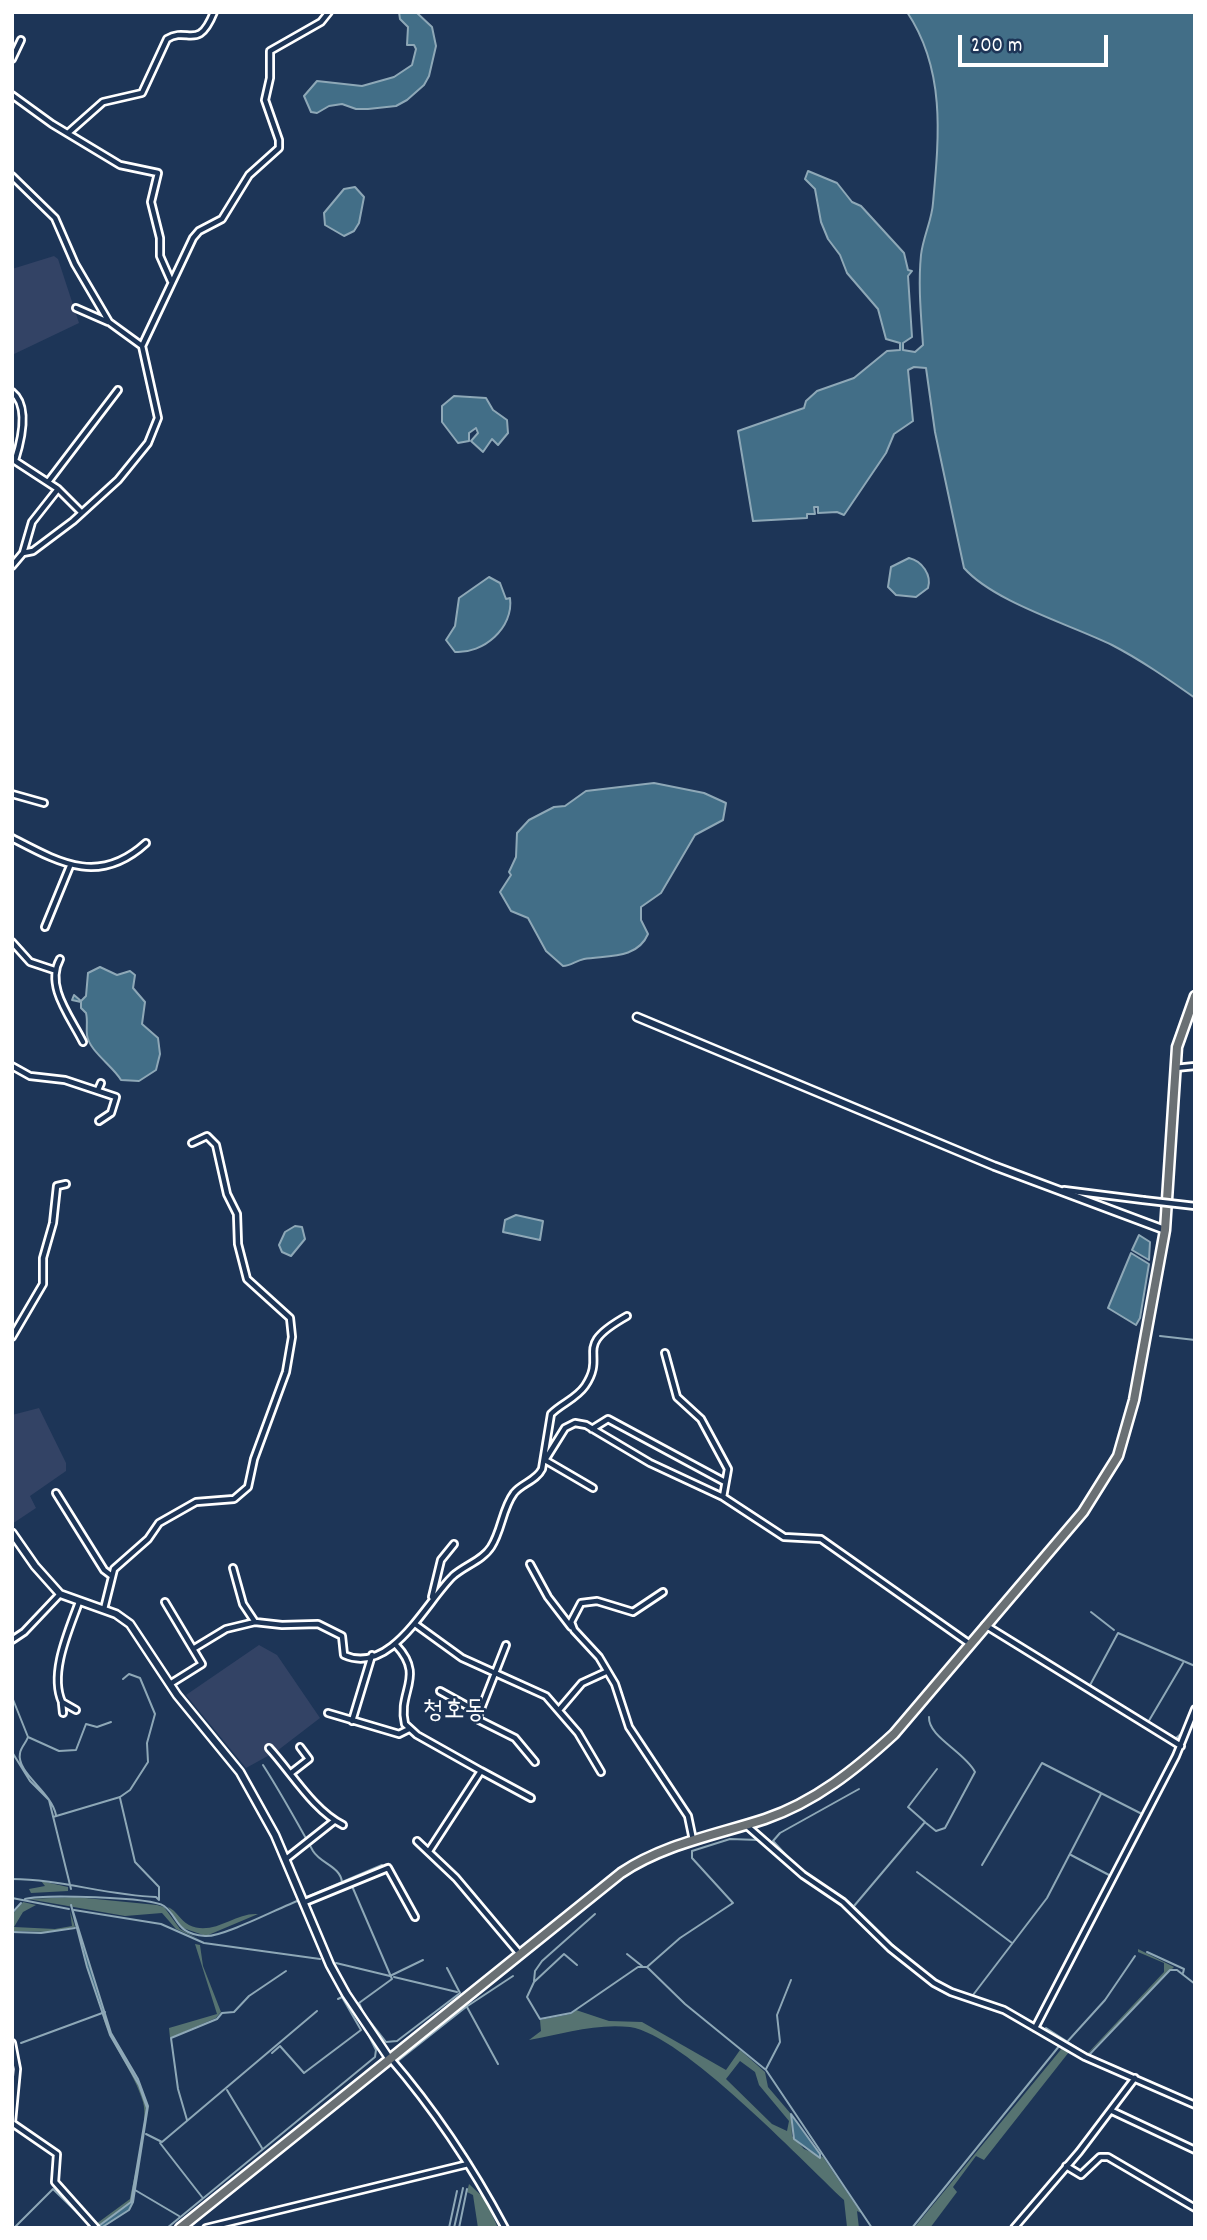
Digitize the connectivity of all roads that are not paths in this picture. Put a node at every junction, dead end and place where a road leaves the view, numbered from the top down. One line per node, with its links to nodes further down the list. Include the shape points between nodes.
1 (214, 12): 6 (street, via 194,38 174,35 167,39 142,93 103,102)
2 (329, 12): 8 (street, via 321,23 270,51 265,100 279,148 249,175 222,219 199,231)
3 (21, 40): 4 (street)
4 (12, 59)
5 (12, 95): 6 (street)
6 (68, 133): 8 (street, via 124,167 158,173 151,202 160,256)
7 (12, 176): 10 (street, via 55,218)
8 (171, 281): 11 (street)
9 (76, 308): 10 (street)
10 (109, 322): 11 (street)
11 (142, 346): 17 (street, via 157,402 156,428 133,465)
12 (118, 390): 15 (street)
13 (12, 391): 14 (street, via 21,405 22,436)
14 (14, 460): 15 (street)
15 (48, 482): 16 (street)
16 (58, 489): 17 (street); 18 (street, via 32,522)
17 (82, 513): 18 (street, via 33,551)
18 (23, 553): 19 (street)
19 (12, 566)
20 (12, 794): 21 (street)
21 (44, 803)
22 (13, 840): 24 (street)
23 (145, 843): 24 (street, via 114,863)
24 (70, 866): 25 (street)
25 (45, 927)
26 (12, 942): 28 (street, via 30,962)
27 (60, 959): 28 (street)
28 (54, 970): 31 (street, via 58,996)
29 (1195, 996): 34 (main road, via 1183,1026)
30 (637, 1017): 40 (street)
31 (82, 1042)
32 (12, 1066): 36 (street, via 30,1076)
33 (1195, 1066): 34 (street)
34 (1175, 1068): 42 (main road)
35 (101, 1083): 36 (street)
36 (98, 1090): 37 (street, via 117,1101 111,1113)
37 (99, 1121)
38 (192, 1143): 56 (street, via 207,1136 216,1145 227,1194 237,1214 244,1272 256,1289 290,1318 290,1356 244,1493 234,1499 196,1502 159,1523 148,1539 119,1561)
39 (66, 1184): 44 (street, via 54,1192 43,1284)
40 (1056, 1189): 41 (street, bridge); 42 (street)
41 (1195, 1206)
42 (1165, 1230): 65 (main road, via 1134,1400 1118,1456 1083,1512)
43 (626, 1316): 47 (street, via 598,1334 592,1344 586,1385 551,1414)
44 (12, 1337)
45 (666, 1353): 48 (street, via 677,1397 701,1419 728,1469)
46 (592, 1429): 47 (street, via 579,1423 565,1428); 48 (street, via 608,1419); 51 (street, via 650,1463)
47 (545, 1460): 49 (street); 59 (street, via 539,1475 512,1495 485,1554)
48 (725, 1482): 51 (street)
49 (593, 1488)
50 (56, 1493): 56 (street)
51 (723, 1496): 68 (street, via 784,1537 821,1539)
52 (13, 1537): 58 (street)
53 (454, 1544): 59 (street, via 441,1560)
54 (530, 1564): 66 (street)
55 (233, 1568): 63 (street, via 243,1604)
56 (112, 1576): 62 (street)
57 (663, 1592): 66 (street, via 633,1612 588,1600 581,1603 571,1622)
58 (60, 1594): 60 (street); 67 (street)
59 (431, 1598): 64 (street)
60 (79, 1602): 62 (street); 77 (street, via 62,1653)
61 (165, 1602): 71 (street)
62 (104, 1610): 75 (street, via 130,1624)
63 (255, 1622): 71 (street, via 226,1629); 72 (street, via 325,1626 342,1636 344,1655)
64 (415, 1624): 69 (street); 74 (street, via 462,1658)
65 (985, 1625): 68 (main road); 86 (street)
66 (573, 1630): 73 (street)
67 (12, 1640)
68 (970, 1644): 95 (main road, via 868,1758 825,1790)
69 (396, 1645): 72 (street); 85 (street, via 412,1673 403,1716)
70 (506, 1645): 74 (street)
71 (193, 1649): 75 (street, via 202,1664)
72 (372, 1655): 84 (street)
73 (606, 1672): 80 (street, via 582,1683); 97 (street, via 620,1695 629,1727 688,1816)
74 (495, 1674): 80 (street, via 538,1691); 81 (street)
75 (170, 1684): 100 (street, via 240,1772)
76 (440, 1691): 81 (street)
77 (62, 1702): 79 (street); 82 (street)
78 (1195, 1709): 86 (street)
79 (76, 1710)
80 (558, 1710): 91 (street)
81 (478, 1712): 89 (street, via 479,1722 516,1738)
82 (63, 1713)
83 (328, 1713): 84 (street)
84 (352, 1721): 85 (street, via 400,1734)
85 (409, 1729): 90 (street)
86 (1181, 1746): 104 (street)
87 (300, 1747): 92 (street, via 309,1759)
88 (269, 1748): 92 (street)
89 (535, 1762)
90 (481, 1771): 93 (street); 99 (street)
91 (601, 1772)
92 (291, 1773): 94 (street)
93 (531, 1798)
94 (334, 1821): 96 (street); 100 (street)
95 (745, 1824): 97 (main road); 104 (street, via 934,1983 1004,2010)
96 (343, 1825)
97 (693, 1840): 103 (main road, via 621,1873)
98 (417, 1842): 99 (street)
99 (429, 1851): 103 (street)
100 (286, 1859): 101 (street)
101 (305, 1902): 102 (street, via 388,1868); 106 (street, via 335,1975)
102 (415, 1917)
103 (520, 1955): 106 (main road)
104 (1035, 2028): 107 (street, via 1085,2057)
105 (12, 2043): 110 (street, via 17,2069)
106 (389, 2057): 112 (street); 116 (main road)
107 (1135, 2078): 108 (street); 109 (street)
108 (1195, 2105)
109 (1112, 2111): 111 (street); 113 (street)
110 (12, 2123): 115 (street, via 58,2154 55,2182)
111 (1195, 2150)
112 (468, 2165): 117 (street); 118 (street)
113 (1066, 2166): 114 (street, via 1081,2175 1100,2157 1108,2157); 119 (street)
114 (1195, 2208)
115 (96, 2227)
116 (180, 2228)
117 (206, 2228)
118 (505, 2228)
119 (1014, 2228)

